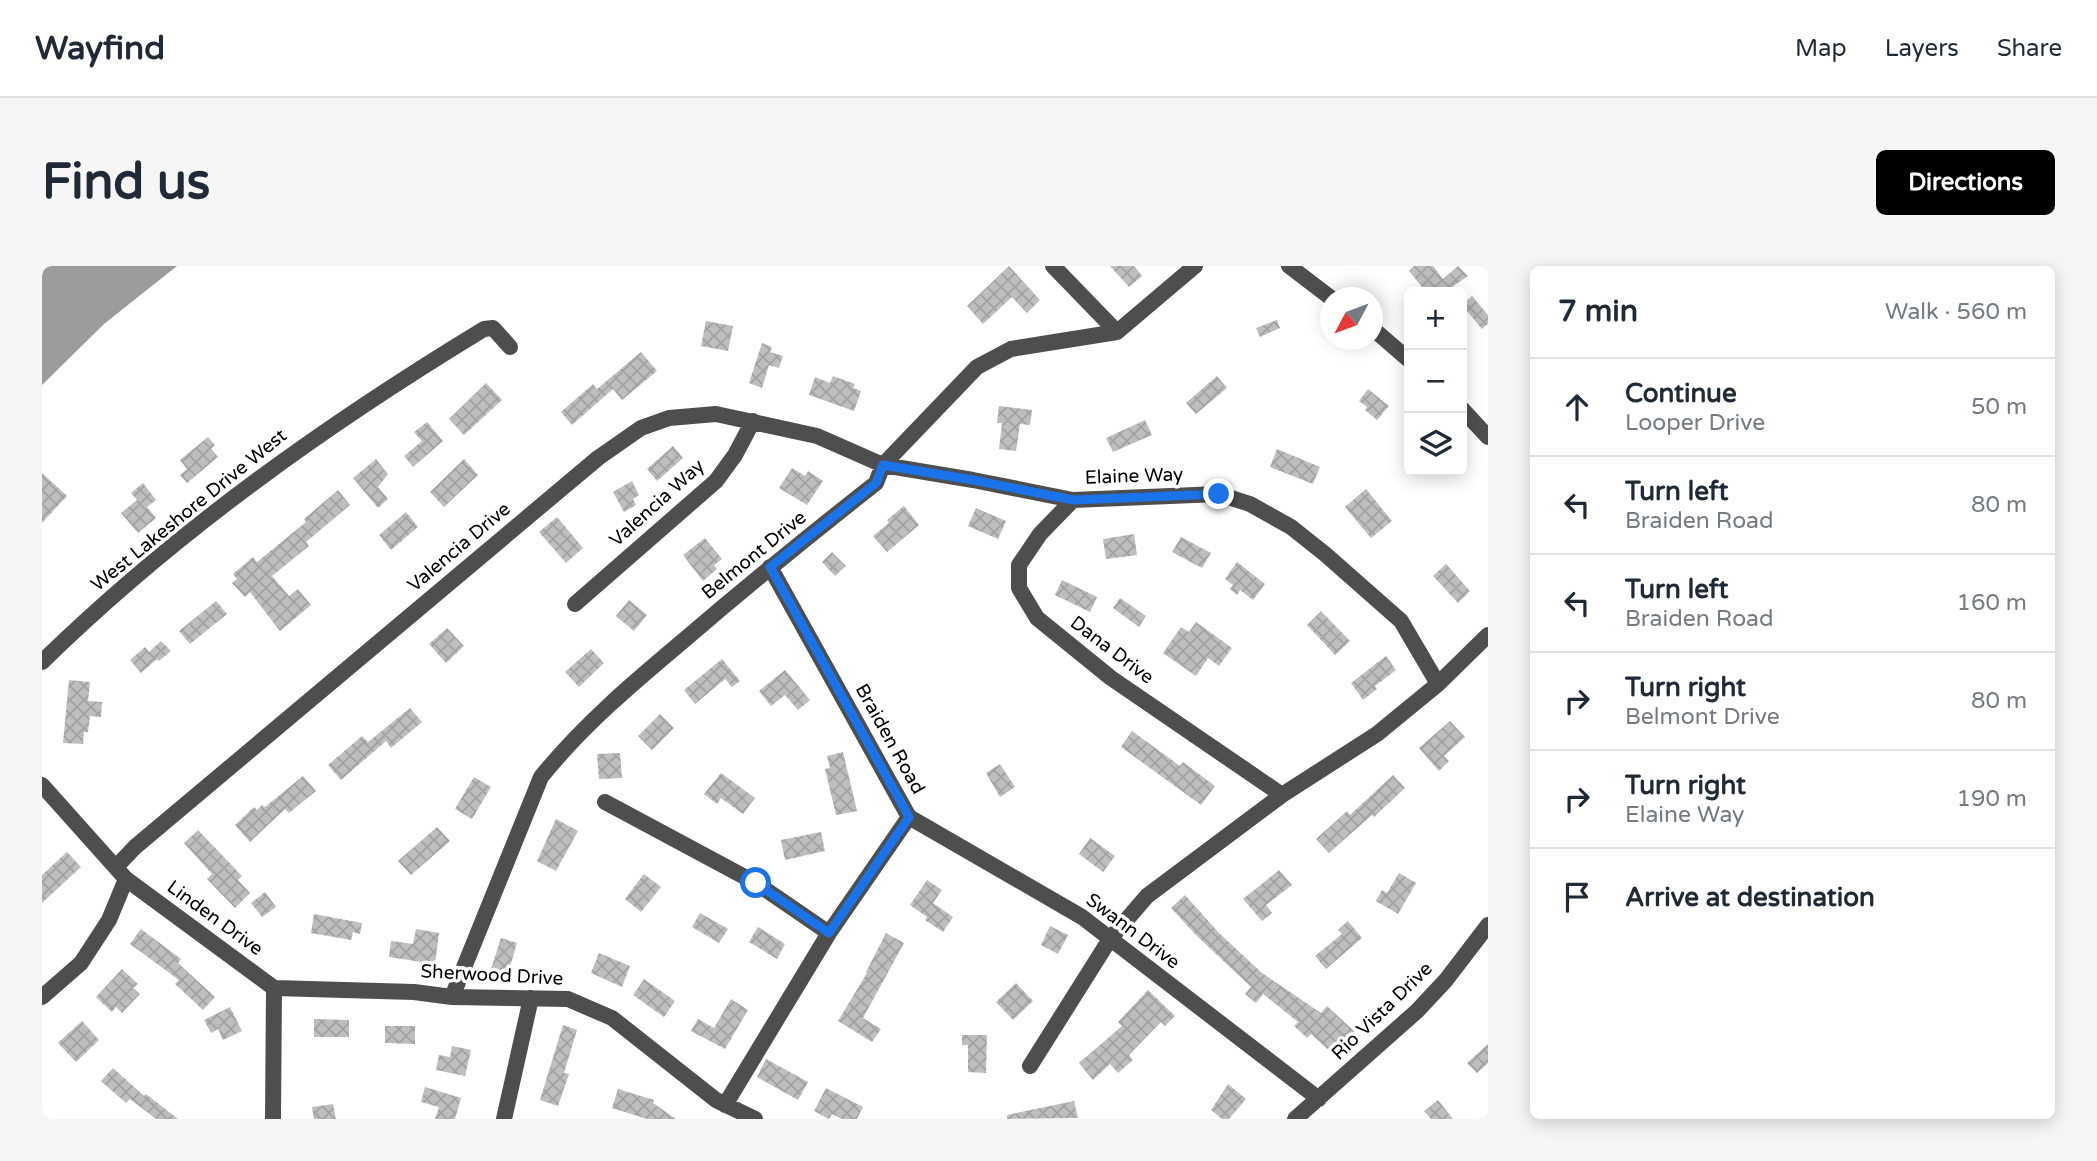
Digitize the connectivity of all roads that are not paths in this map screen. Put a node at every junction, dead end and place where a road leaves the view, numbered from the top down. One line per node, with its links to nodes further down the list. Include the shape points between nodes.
1 (1053, 266): 5 (street)
2 (1195, 266): 5 (street)
3 (1289, 266): 4 (street)
4 (1320, 290)
5 (1117, 332): 12 (street, Belmont Drive, via 1010,349 977,367)
6 (1383, 337): 8 (street)
7 (510, 347): 17 (street, West Lakeshore Drive West, via 494,328 484,329 311,439 229,500)
8 (1404, 356)
9 (1466, 413): 11 (street)
10 (753, 421): 12 (street, Valencia Drive, via 817,436); 15 (street, Valencia Way, via 716,481); 23 (street, Valencia Drive, via 716,414 669,418 641,428 598,458 135,847)
11 (1488, 437)
12 (883, 465): 13 (street, Elaine Way); 14 (street, Belmont Drive, via 876,483)
13 (1073, 500): 18 (street, Elaine Way, via 1219,494 1250,505 1291,527 1401,621); 20 (street, Dana Drive, via 1040,534 1019,565 1019,588 1037,618 1111,678)
14 (770, 567): 22 (street, Braiden Road); 29 (street, Belmont Drive, via 609,704 541,777)
15 (575, 604)
16 (1488, 635): 18 (street)
17 (42, 662)
18 (1438, 684): 20 (street, via 1377,734)
19 (42, 786): 23 (street, Linden Drive)
20 (1282, 795): 26 (street, via 1147,896)
21 (605, 802): 25 (street, via 756,883)
22 (909, 817): 25 (street, Braiden Road); 26 (street, Swann Drive, via 1082,917)
23 (121, 873): 27 (street, Linden Drive); 28 (street, Valencia Drive, via 108,920 81,962)
24 (1488, 925): 32 (street, Rio Vista Drive, via 1417,1011)
25 (829, 933): 33 (street, Braiden Road)
26 (1110, 939): 31 (street); 32 (street, Swann Drive)
27 (274, 988): 29 (street, Sherwood Drive); 34 (street)
28 (42, 997)
29 (452, 997): 30 (street, Sherwood Drive)
30 (531, 998): 33 (street, Sherwood Drive, via 568,999 612,1018); 35 (street)
31 (1030, 1066)
32 (1319, 1099): 37 (street, Rio Vista Drive)
33 (725, 1105): 36 (street, Sherwood Drive)
34 (273, 1119)
35 (504, 1119)
36 (755, 1119)
37 (1295, 1119)

